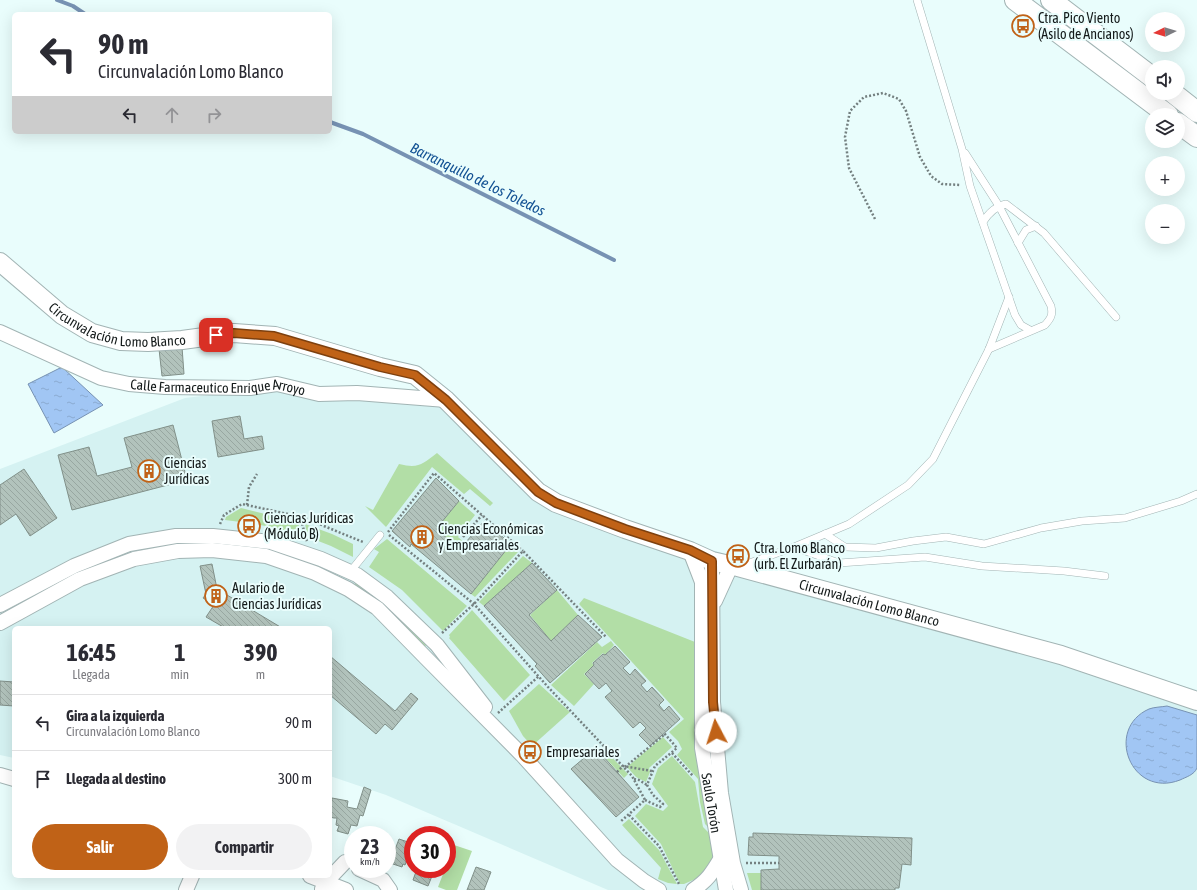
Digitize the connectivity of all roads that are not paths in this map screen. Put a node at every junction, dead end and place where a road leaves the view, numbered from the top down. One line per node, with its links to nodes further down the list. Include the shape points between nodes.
1 (917, 0): 10 (lane)
2 (1015, 0): 6 (main road)
3 (1051, 0): 4 (main road)
4 (1145, 72)
5 (1182, 100): 7 (main road)
6 (1159, 108)
7 (1197, 112)
8 (1185, 128): 9 (main road)
9 (1197, 137)
10 (962, 149): 11 (lane); 12 (lane, via 970,186)
11 (1000, 206): 12 (lane); 13 (lane, via 1006,204); 14 (lane)
12 (983, 222): 16 (lane)
13 (1036, 226): 14 (lane, via 1026,230); 17 (lane)
14 (1018, 242): 18 (lane, via 1052,312 1045,325)
15 (0, 262): 21 (street, Circunvalación Lomo Blanco, via 62,316 92,333 121,341 148,342 234,333 274,336 415,375)
16 (1009, 297): 18 (lane, via 1018,322); 20 (lane)
17 (1116, 317)
18 (1030, 330): 20 (lane)
19 (0, 332): 21 (street, Calle Farmaceutico Enrique Arroyo, via 101,378 129,384 250,388 277,384 320,394 357,393)
20 (989, 349): 23 (lane, via 933,459 908,485 849,524)
21 (446, 400): 26 (street, Circunvalación Lomo Blanco, via 538,492 556,503)
22 (1197, 494): 23 (lane, via 1125,518 1082,520 984,544 946,536 876,548 845,547)
23 (825, 534): 25 (lane)
24 (378, 537): 29 (lane)
25 (794, 548): 28 (lane); 30 (lane, via 839,563 925,557 982,566)
26 (690, 550): 27 (street, Circunvalación Lomo Blanco); 38 (street, Saulo Torón, via 702,582 702,748)
27 (712, 561): 28 (street, Circunvalación Lomo Blanco); 32 (street, Saulo Torón)
28 (734, 566): 32 (street); 34 (street, Circunvalación Lomo Blanco, via 1061,655)
29 (350, 572): 31 (street, via 271,542 213,536 176,536 129,544 74,566); 35 (street, via 387,597 433,642)
30 (1105, 576)
31 (0, 605)
32 (713, 605): 38 (street, Saulo Torón, via 713,702)
33 (0, 623): 35 (street, via 80,579 134,559 178,551 212,550 266,556 348,588 377,608)
34 (1197, 701)
35 (522, 754): 49 (street, via 617,860)
36 (0, 775): 37 (street)
37 (12, 778)
38 (727, 860): 50 (street); 51 (street, Saulo Torón); 52 (street, Saulo Torón)
39 (332, 862): 40 (street)
40 (344, 863)
41 (344, 868): 45 (street)
42 (191, 878): 46 (street)
43 (313, 878): 45 (street)
44 (379, 878): 48 (street)
45 (324, 886): 47 (street)
46 (186, 890)
47 (346, 890)
48 (390, 890)
49 (659, 890)
50 (693, 890)
51 (726, 890)
52 (741, 890)

